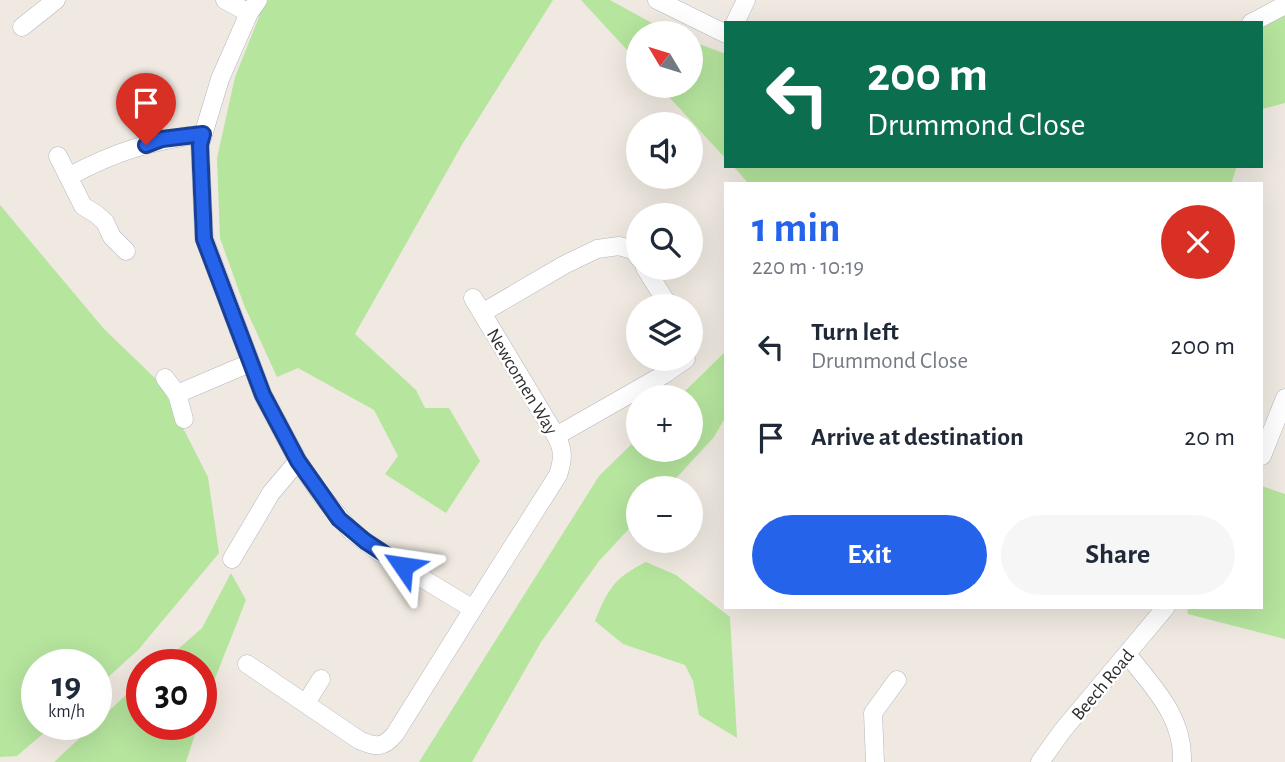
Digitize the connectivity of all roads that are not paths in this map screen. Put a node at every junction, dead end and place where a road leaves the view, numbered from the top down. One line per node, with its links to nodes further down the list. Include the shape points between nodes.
1 (56, 0): 9 (street)
2 (225, 0): 6 (street)
3 (657, 0): 10 (street)
4 (746, 0): 7 (street)
5 (1285, 5): 8 (street)
6 (254, 7): 11 (street, via 220,79)
7 (736, 21)
8 (1255, 21)
9 (22, 27)
10 (724, 33)
11 (203, 134): 13 (street, via 162,139 97,161); 18 (street, via 204,239)
12 (58, 156): 13 (street)
13 (70, 176): 14 (street, via 83,206 105,222)
14 (113, 237): 16 (street); 17 (street)
15 (626, 248): 24 (street, Newcomen Way, via 597,249 478,306)
16 (99, 250)
17 (126, 251)
18 (250, 363): 21 (street); 26 (street)
19 (669, 371): 24 (street)
20 (165, 378): 21 (street)
21 (177, 394): 23 (street)
22 (1285, 398): 25 (street)
23 (184, 419)
24 (556, 436): 28 (street, Newcomen Way, via 562,448 558,475)
25 (1263, 453)
26 (298, 461): 27 (street, via 271,493); 28 (street, via 351,531)
27 (232, 559)
28 (473, 609): 34 (street, Newcomen Way, via 389,743 373,746 359,740)
29 (1164, 609): 30 (street, Beech Road)
30 (1127, 654): 36 (street, Beech Road); 37 (street, via 1172,713)
31 (247, 664): 34 (street, Newcomen Way)
32 (321, 678): 34 (street)
33 (897, 680): 35 (street, via 873,713)
34 (306, 703)
35 (875, 762)
36 (1040, 762)
37 (1182, 762)

